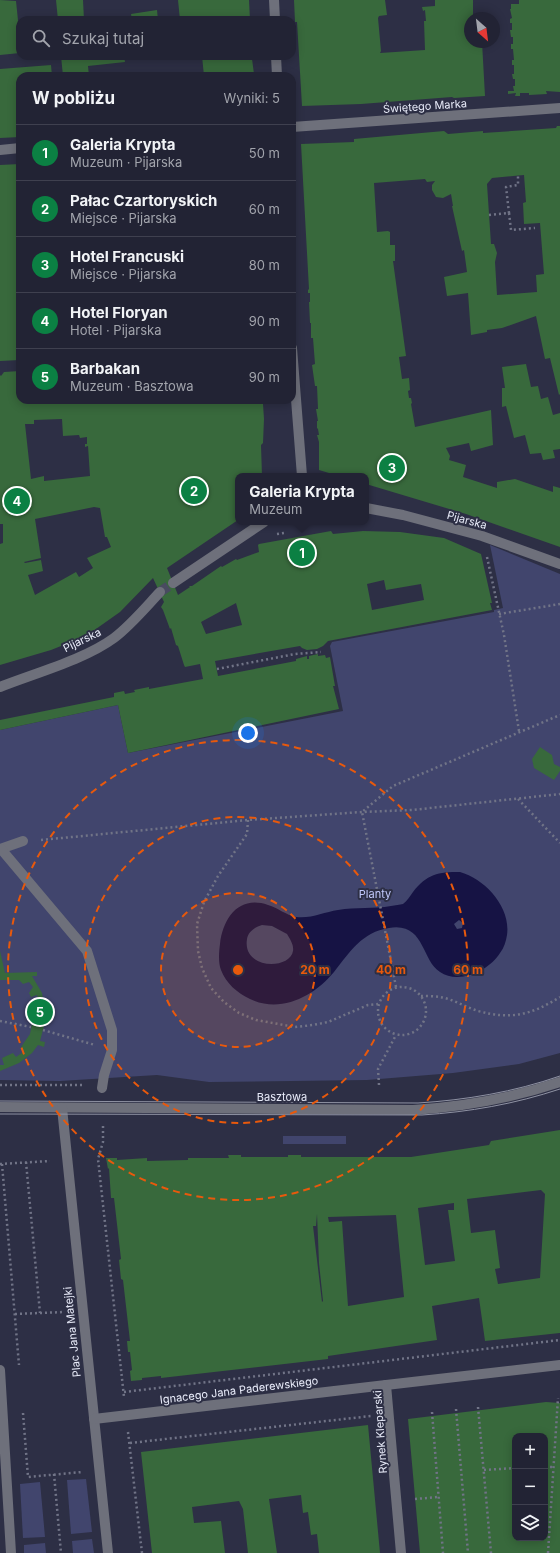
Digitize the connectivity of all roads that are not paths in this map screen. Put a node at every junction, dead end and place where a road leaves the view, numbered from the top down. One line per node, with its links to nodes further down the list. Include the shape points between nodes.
1 (274, 0): 2 (street)
2 (275, 16)
3 (276, 60): 4 (street)
4 (277, 72)
5 (560, 108): 6 (street, Świętego Marka)
6 (296, 127)
7 (16, 148): 8 (street)
8 (0, 150)
9 (296, 399): 10 (street)
10 (302, 473)
11 (369, 509): 13 (street, Pijarska, via 482,536)
12 (259, 525): 14 (street)
13 (560, 564)
14 (173, 582)
15 (160, 592): 16 (street, Pijarska, via 114,638 86,654)
16 (0, 687)
17 (23, 840): 18 (street)
18 (0, 849): 20 (street, via 87,951 112,1030 112,1050)
19 (560, 1082): 22 (street, Basztowa, via 493,1100 427,1109)
20 (102, 1087)
21 (0, 1107): 22 (street, Basztowa)
22 (62, 1108): 26 (street, Plac Jana Matejki)
23 (560, 1365): 25 (street, Rynek Kleparski)
24 (0, 1370): 27 (street)
25 (386, 1385): 26 (street, Ignacego Jana Paderewskiego); 29 (street, Rynek Kleparski)
26 (94, 1419): 28 (street, Plac Jana Matejki)
27 (11, 1553)
28 (108, 1553)
29 (402, 1553)

